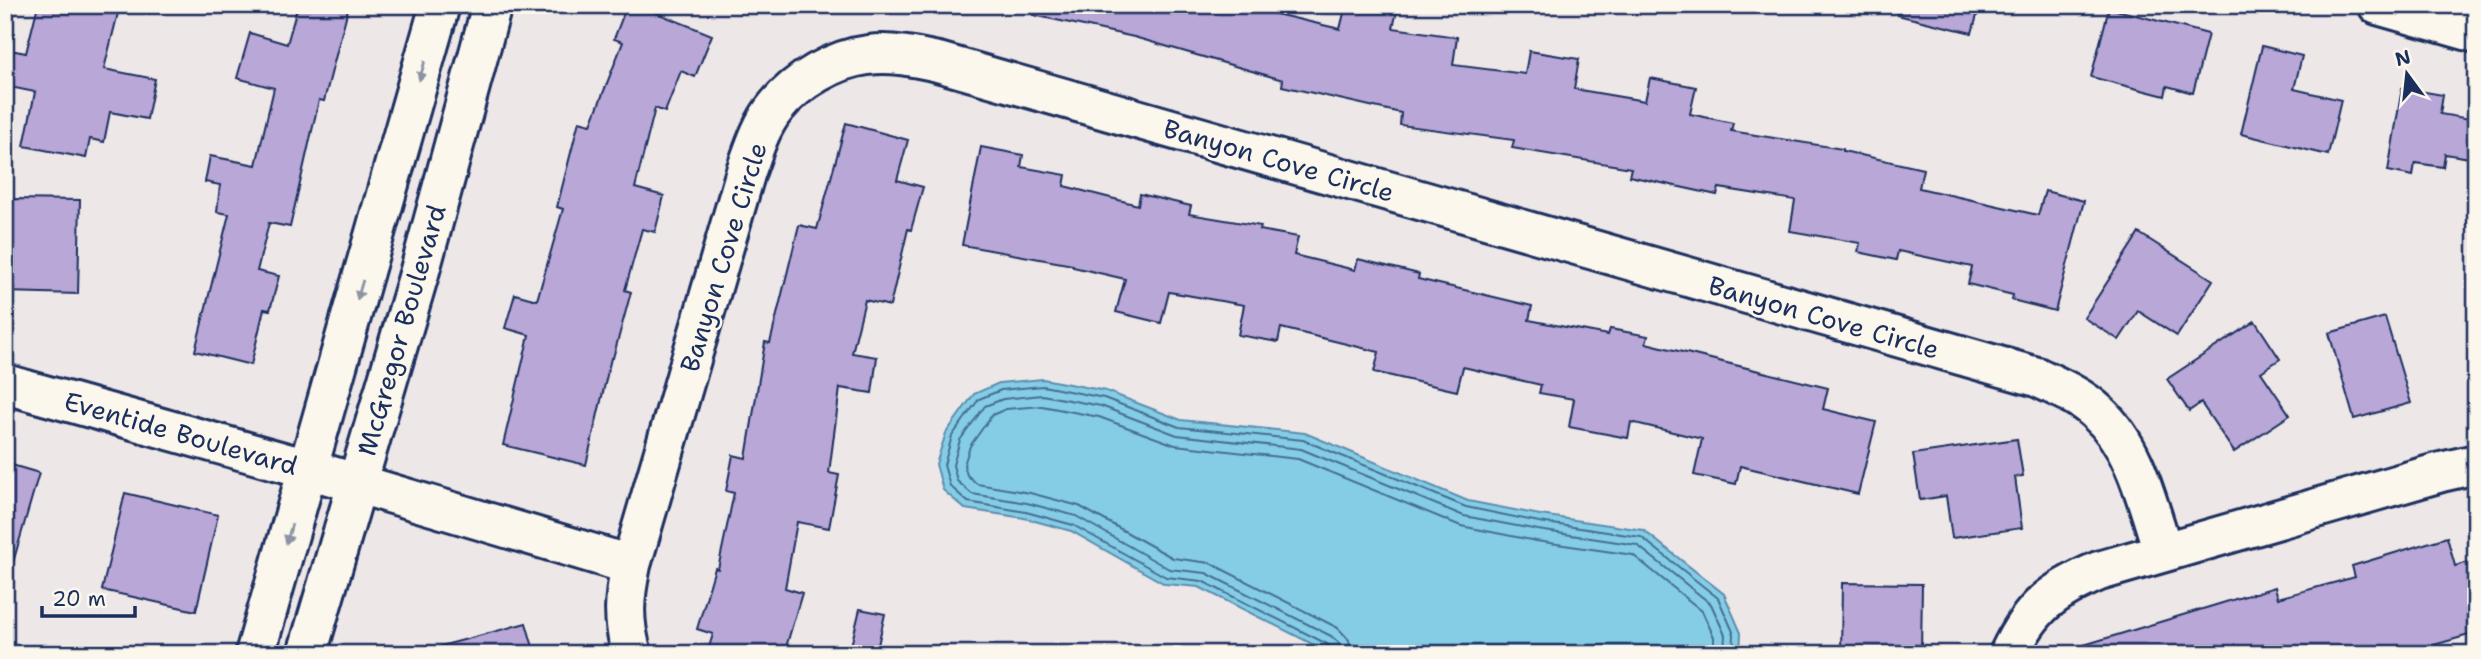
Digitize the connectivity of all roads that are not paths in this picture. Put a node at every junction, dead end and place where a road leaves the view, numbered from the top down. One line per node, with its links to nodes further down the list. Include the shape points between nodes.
1 (440, 5): 7 (street, one-way to 7)
2 (492, 5): 8 (street, McGregor Boulevard)
3 (2378, 5): 4 (street)
4 (2476, 33)
5 (5, 384): 7 (street, Eventide Boulevard)
6 (2476, 464): 9 (street)
7 (308, 469): 8 (street, Eventide Boulevard); 11 (street, one-way to 11)
8 (356, 483): 10 (street); 12 (street, McGregor Boulevard)
9 (2163, 551): 10 (street, Banyon Cove Circle, via 2136,469 2120,438 2097,412 2068,391 2037,377 938,62 905,55 868,55 836,64 802,83 776,107 758,136); 14 (street, via 2065,586 2038,607)
10 (631, 565): 13 (street, Banyon Cove Circle, via 624,597 625,631)
11 (255, 654)
12 (307, 654)
13 (632, 654)
14 (2009, 654)

